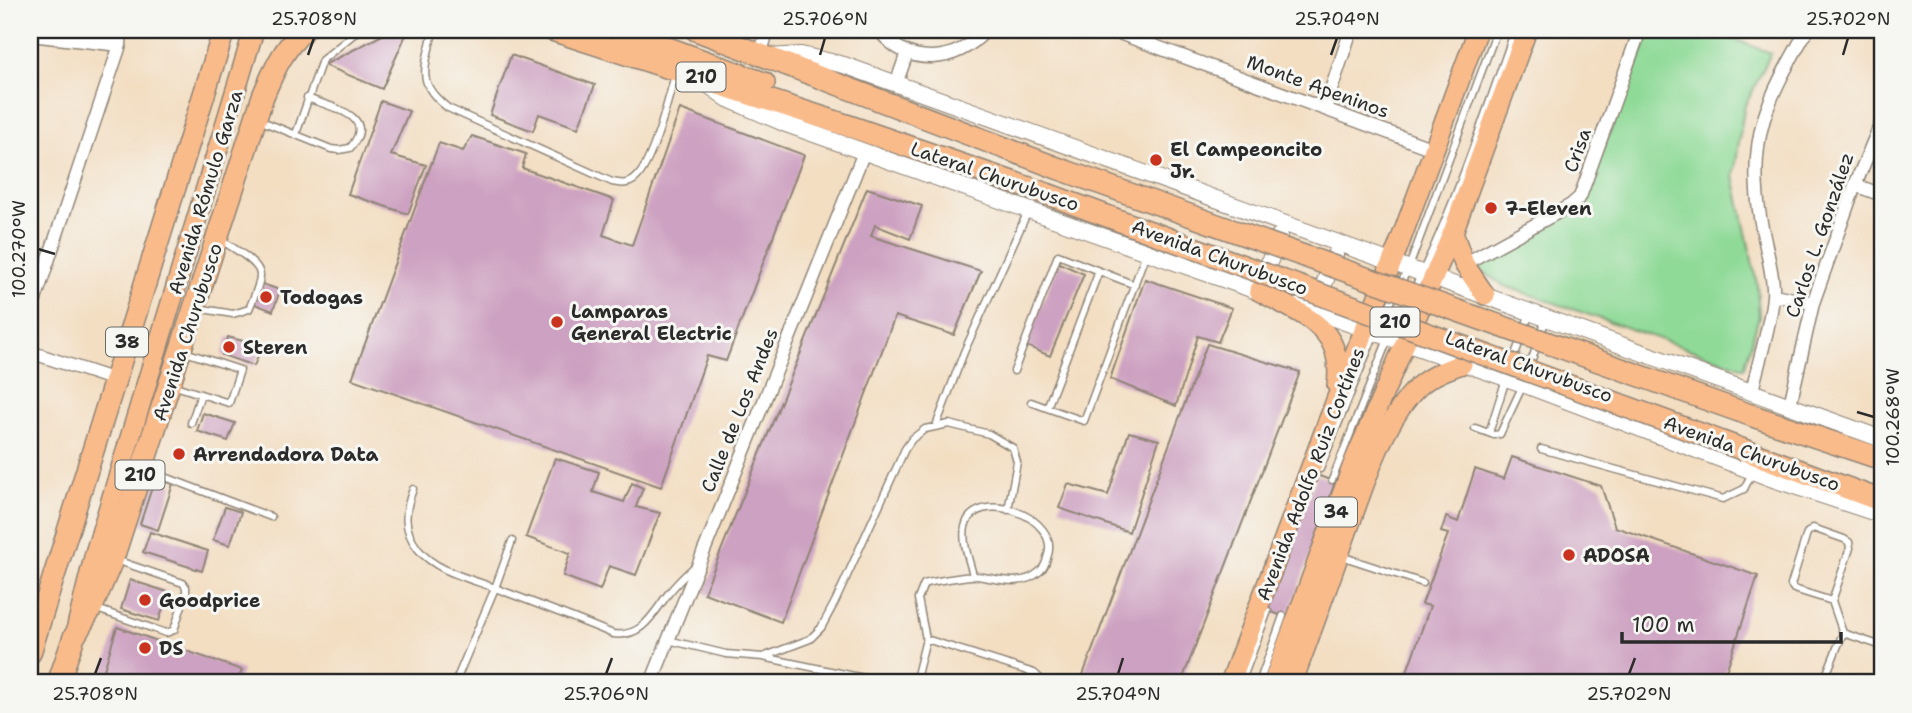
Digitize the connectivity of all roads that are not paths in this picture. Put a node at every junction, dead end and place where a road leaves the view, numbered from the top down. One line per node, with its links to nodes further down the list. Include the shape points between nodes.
1 (121, 30): 23 (street)
2 (224, 30): 22 (highway, 38)
3 (254, 30): 90 (main road, Avenida Rómulo Garza / 38)
4 (304, 30): 30 (highway, Avenida Churubusco / 210, via 280,57)
5 (359, 30): 28 (lane, via 322,60)
6 (552, 30): 26 (highway, Avenida Churubusco / 210)
7 (619, 30): 32 (highway, via 813,101)
8 (696, 30): 25 (highway, Avenida Churubusco / 210)
9 (768, 30): 25 (street)
10 (878, 30): 24 (street)
11 (985, 30): 24 (street, via 973,44 941,57)
12 (1111, 30): 29 (street, Monte Apeninos)
13 (1351, 30): 29 (street)
14 (1478, 30): 34 (main road, Avenida Adolfo Ruiz Cortínes / 34)
15 (1497, 30): 45 (lane)
16 (1515, 30): 45 (lane, via 1466,165)
17 (1527, 30): 40 (main road, Avenida Adolfo Ruiz Cortínes / 34)
18 (1640, 30): 44 (street, Crisa, via 1580,197)
19 (1807, 30): 50 (street, via 1775,86 1756,153 1755,185)
20 (30, 33): 23 (street)
21 (432, 36): 26 (lane, via 424,71 432,96 448,108 622,184 638,177 646,164)
22 (216, 40): 63 (highway, 38)
23 (120, 45): 55 (street)
24 (907, 53): 27 (street)
25 (764, 56): 27 (street, via 813,56); 78 (highway, Avenida Churubusco / 210, bridge, via 1057,168)
26 (685, 72): 32 (highway, Avenida Churubusco / 210); 35 (street, Lateral Churubusco, via 728,99)
27 (896, 84): 39 (street)
28 (307, 98): 33 (lane); 33 (lane, via 356,119 358,137 350,148 338,150)
29 (1325, 108): 34 (street, Monte Apeninos)
30 (257, 120): 33 (lane); 41 (highway, Avenida Churubusco / 210)
31 (1882, 121): 36 (street, Carlos L. González)
32 (849, 126): 84 (highway, Avenida Churubusco / 210, bridge)
33 (296, 134)
34 (1433, 149): 45 (main road, Avenida Adolfo Ruiz Cortínes / 34)
35 (864, 152): 38 (street, Lateral Churubusco); 91 (street, Calle de Los Andes)
36 (1855, 185): 37 (street); 51 (street, Carlos L. González)
37 (1882, 195)
38 (1029, 209): 43 (street, Lateral Churubusco); 73 (lane)
39 (1283, 223): 42 (street); 48 (street)
40 (1453, 232): 44 (main road); 45 (main road, Avenida Adolfo Ruiz Cortínes / 34)
41 (218, 238): 52 (highway, Avenida Churubusco / 210); 52 (lane, via 258,269 249,309 233,314)
42 (1339, 243): 45 (street); 53 (street)
43 (1147, 251): 47 (lane); 48 (street, Lateral Churubusco)
44 (1464, 264): 49 (main road)
45 (1415, 270): 49 (street); 57 (main road, Avenida Adolfo Ruiz Cortínes / 34); 57 (main road, Avenida Adolfo Ruiz Cortínes / 34)
46 (1099, 271): 47 (lane); 61 (lane, via 1058,255); 71 (lane)
47 (1135, 285): 71 (lane, via 1084,421)
48 (1259, 291): 53 (street, Lateral Churubusco); 68 (main road, via 1326,332 1340,365)
49 (1485, 295): 54 (street)
50 (1774, 295): 51 (street); 66 (street)
51 (1813, 303): 70 (street, Carlos L. González)
52 (195, 308): 58 (highway, Avenida Churubusco / 210)
53 (1314, 312): 57 (street, Lateral Churubusco)
54 (1530, 312): 56 (street); 62 (lane)
55 (30, 315)
56 (1547, 317): 64 (lane); 66 (street)
57 (1384, 337): 60 (street, Lateral Churubusco); 68 (main road, Avenida Adolfo Ruiz Cortínes / 34); 81 (lane); 82 (lane); 115 (main road, Avenida Adolfo Ruiz Cortínes / 34, via 1354,462)
58 (181, 351): 65 (highway, Avenida Churubusco / 210); 67 (lane, via 240,370 229,404)
59 (30, 352): 63 (street)
60 (1462, 364): 62 (street, Lateral Churubusco); 89 (main road, via 1420,385 1401,410 1368,473)
61 (1014, 371)
62 (1507, 378): 64 (street, Lateral Churubusco); 75 (lane)
63 (116, 380): 103 (highway, 38)
64 (1523, 384): 75 (lane, via 1503,430 1497,435); 80 (street, Lateral Churubusco)
65 (170, 385): 67 (lane); 79 (highway, Avenida Churubusco / 210)
66 (1752, 391): 70 (street)
67 (201, 394): 72 (lane)
68 (1336, 400): 112 (main road, Avenida Adolfo Ruiz Cortínes / 34)
69 (1031, 402): 71 (lane)
70 (1790, 405): 76 (street)
71 (1047, 408)
72 (191, 423)
73 (936, 426): 85 (lane, via 949,424 989,434 1013,448 1017,462); 104 (lane, via 925,429 905,449 821,628 810,639)
74 (1475, 428): 75 (lane)
75 (1489, 433)
76 (1882, 439)
77 (1541, 449): 80 (lane, via 1723,499 1744,489)
78 (1882, 459)
79 (142, 468): 87 (lane); 90 (highway, Avenida Churubusco / 210)
80 (1752, 471): 86 (street, Lateral Churubusco)
81 (1318, 475)
82 (1332, 480)
83 (413, 488): 94 (lane, via 405,518 416,548 444,567)
84 (1882, 500)
85 (1008, 510): 92 (lane, via 979,509 968,519 964,534); 92 (lane, via 1040,526 1049,540 1045,564 1039,573 1013,582)
86 (1882, 515)
87 (271, 517)
88 (512, 541): 94 (lane)
89 (1338, 555): 93 (lane); 116 (main road)
90 (104, 556): 96 (highway, Avenida Churubusco / 210); 96 (lane, via 183,583 186,593 174,630 166,633)
91 (699, 562): 94 (lane, via 650,620 622,635); 101 (street, Calle de Los Andes)
92 (973, 575): 100 (lane, via 932,581 921,588 919,607)
93 (1423, 583)
94 (495, 588): 107 (lane)
95 (1832, 601): 95 (lane, via 1849,542 1813,528 1807,533 1791,585); 99 (lane)
96 (87, 605): 106 (highway, Avenida Churubusco / 210)
97 (1268, 611): 113 (lane)
98 (1283, 616): 114 (lane)
99 (1843, 633): 102 (lane); 105 (lane)
100 (926, 639): 110 (lane); 111 (lane, via 1034,673)
101 (668, 640): 104 (lane, via 726,654); 108 (street, Calle de Los Andes)
102 (1882, 646)
103 (30, 653)
104 (763, 657): 109 (lane)
105 (1826, 674): 117 (lane); 118 (lane)
106 (58, 683)
107 (455, 683)
108 (651, 683)
109 (888, 683)
110 (915, 683)
111 (1045, 683)
112 (1230, 683)
113 (1241, 683)
114 (1259, 683)
115 (1273, 683)
116 (1292, 683)
117 (1823, 683)
118 (1852, 683)

